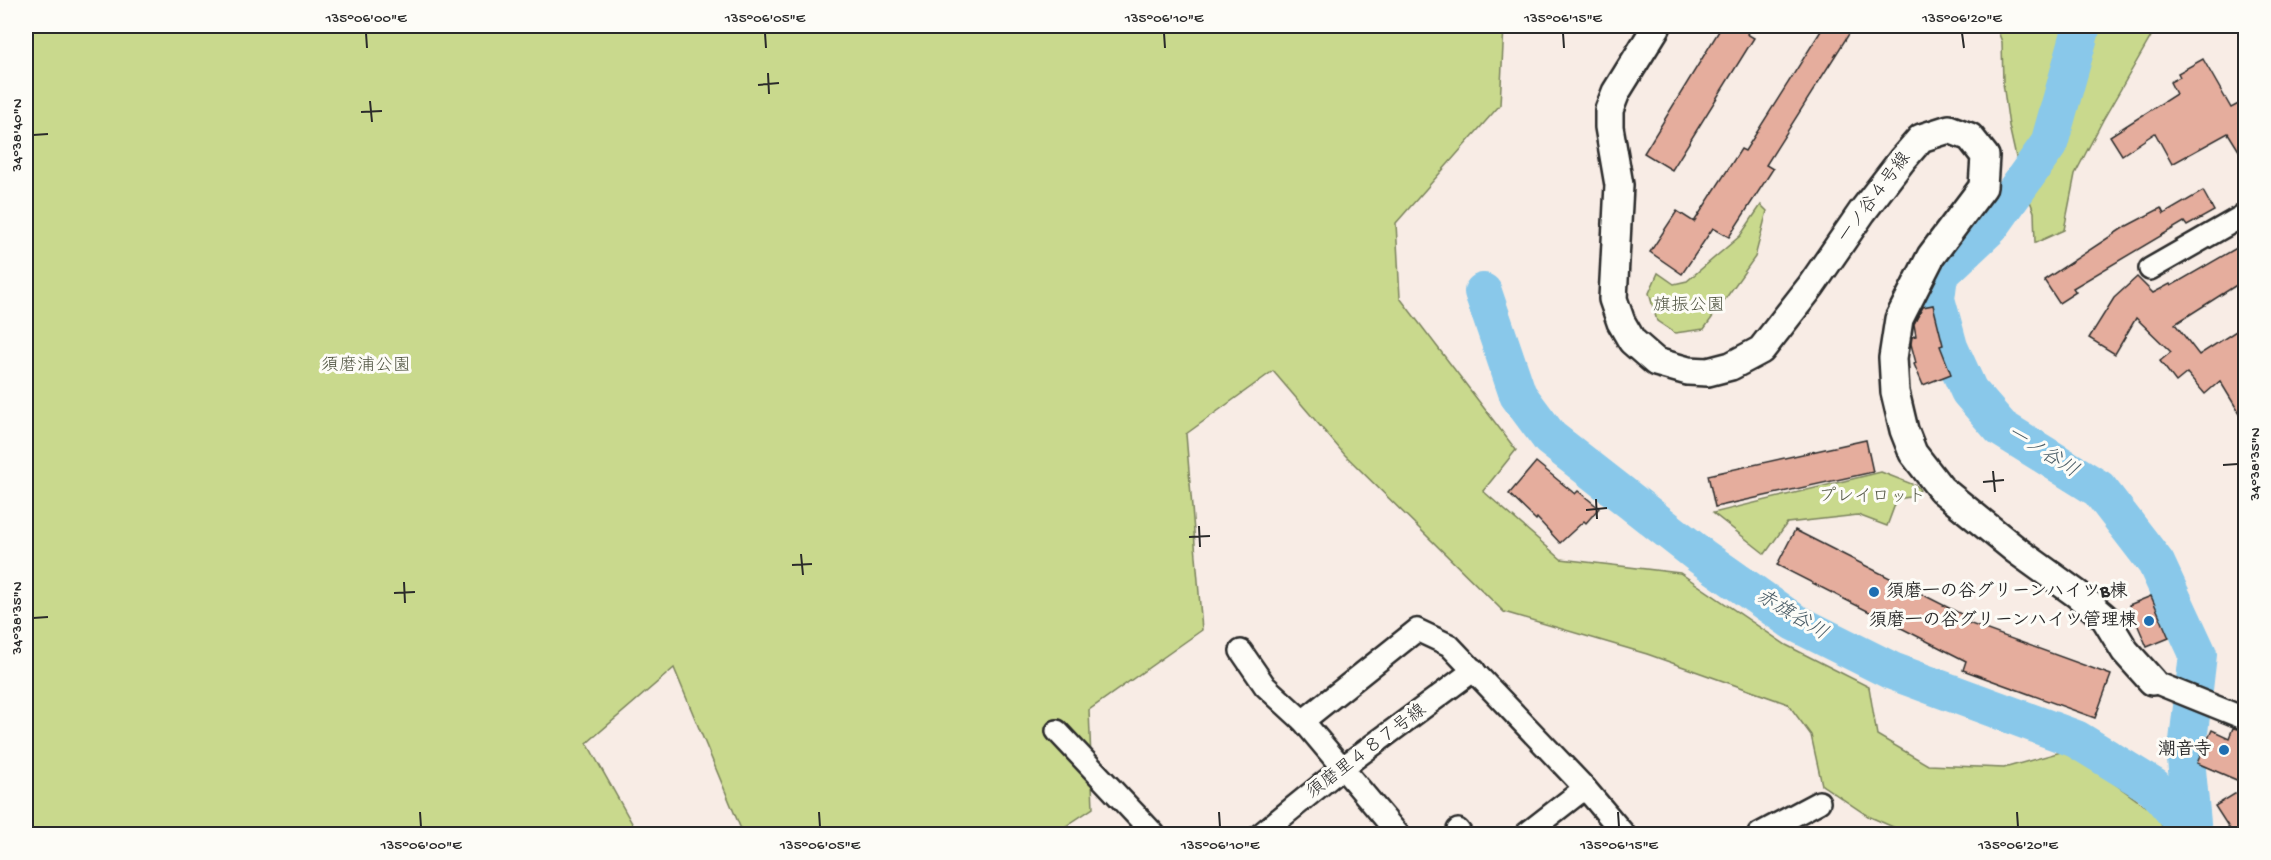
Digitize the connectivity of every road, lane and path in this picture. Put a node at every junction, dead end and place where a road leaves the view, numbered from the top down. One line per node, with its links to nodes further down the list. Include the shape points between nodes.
1 (1657, 26): 6 (street, 一ノ谷４号線, via 1609,110 1619,185 1613,299 1632,341 1656,362 1688,371 1708,372 1731,366 1761,350 1921,138 1949,129 1970,137 1985,156 1983,187 1931,256 1899,319 1893,358 1895,392 1904,430 1913,453 1941,489 2105,618 2125,651)
2 (2246, 214): 3 (street)
3 (2150, 269)
4 (1241, 651): 8 (street, via 1265,686)
5 (1474, 670): 8 (street, via 1449,645 1417,630); 10 (street, 須磨里４８７号線); 11 (street)
6 (2153, 681): 7 (street)
7 (2246, 718)
8 (1303, 721): 10 (street)
9 (1057, 730): 13 (street)
10 (1342, 768): 14 (street, 須磨里４８７号線); 15 (street)
11 (1585, 788): 16 (street); 17 (street)
12 (1819, 802): 18 (street)
13 (1154, 834)
14 (1261, 834)
15 (1398, 834)
16 (1526, 834)
17 (1624, 834)
18 (1759, 834)

